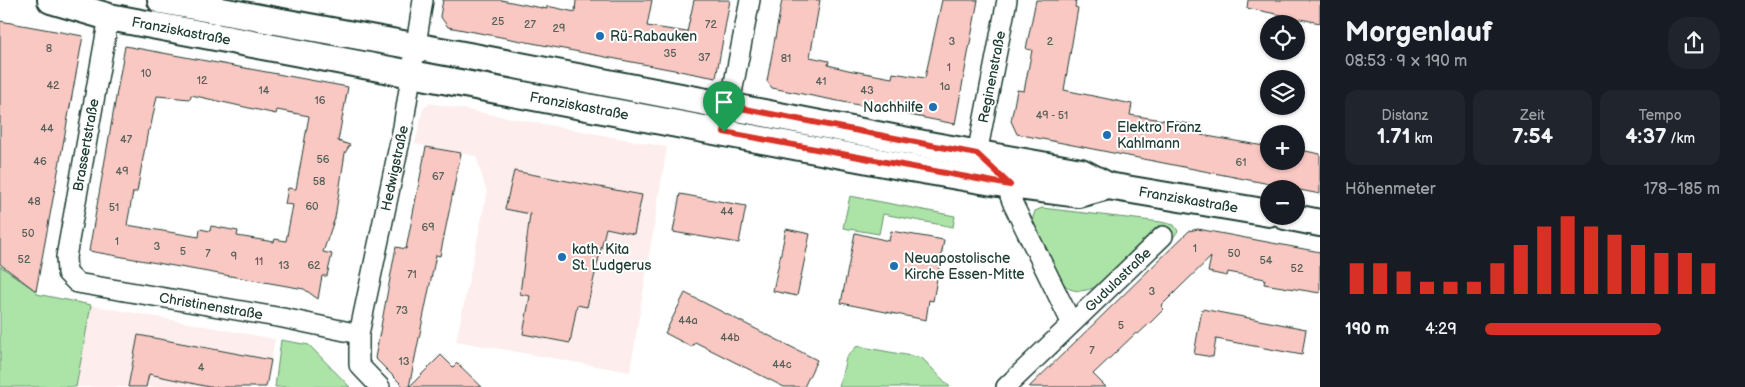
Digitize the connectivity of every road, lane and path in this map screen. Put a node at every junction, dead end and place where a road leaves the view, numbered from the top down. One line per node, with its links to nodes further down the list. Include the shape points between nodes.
1 (51, 0): 6 (main road, Franziskastraße)
2 (160, 0): 7 (main road, Franziskastraße)
3 (423, 0): 7 (street, Hedwigstraße)
4 (750, 0): 9 (street)
5 (1007, 0): 11 (street, Reginenstraße)
6 (110, 17): 8 (main road, Franziskastraße); 18 (street, Brassertstraße, via 66,257)
7 (415, 48): 8 (street, Hedwigstraße); 9 (main road, Franziskastraße)
8 (412, 74): 10 (main road, Franziskastraße); 20 (street, Hedwigstraße)
9 (730, 106): 10 (street); 11 (main road, Franziskastraße)
10 (724, 132): 12 (main road, Franziskastraße)
11 (977, 154): 12 (street); 13 (main road, Franziskastraße, via 1081,172)
12 (1010, 185): 13 (main road, Franziskastraße, via 1079,194); 19 (street, Gudulastraße, via 1013,204)
13 (1108, 186): 14 (main road, Franziskastraße)
14 (1260, 211)
15 (1305, 220): 16 (main road)
16 (1320, 223)
17 (1163, 236): 19 (street, Gudulastraße)
18 (67, 273): 20 (street, Christinenstraße, via 77,283)
19 (1071, 322): 22 (street, Gudulastraße)
20 (359, 334): 21 (street, Hedwigstraße, via 359,365)
21 (380, 387)
22 (1006, 387)

